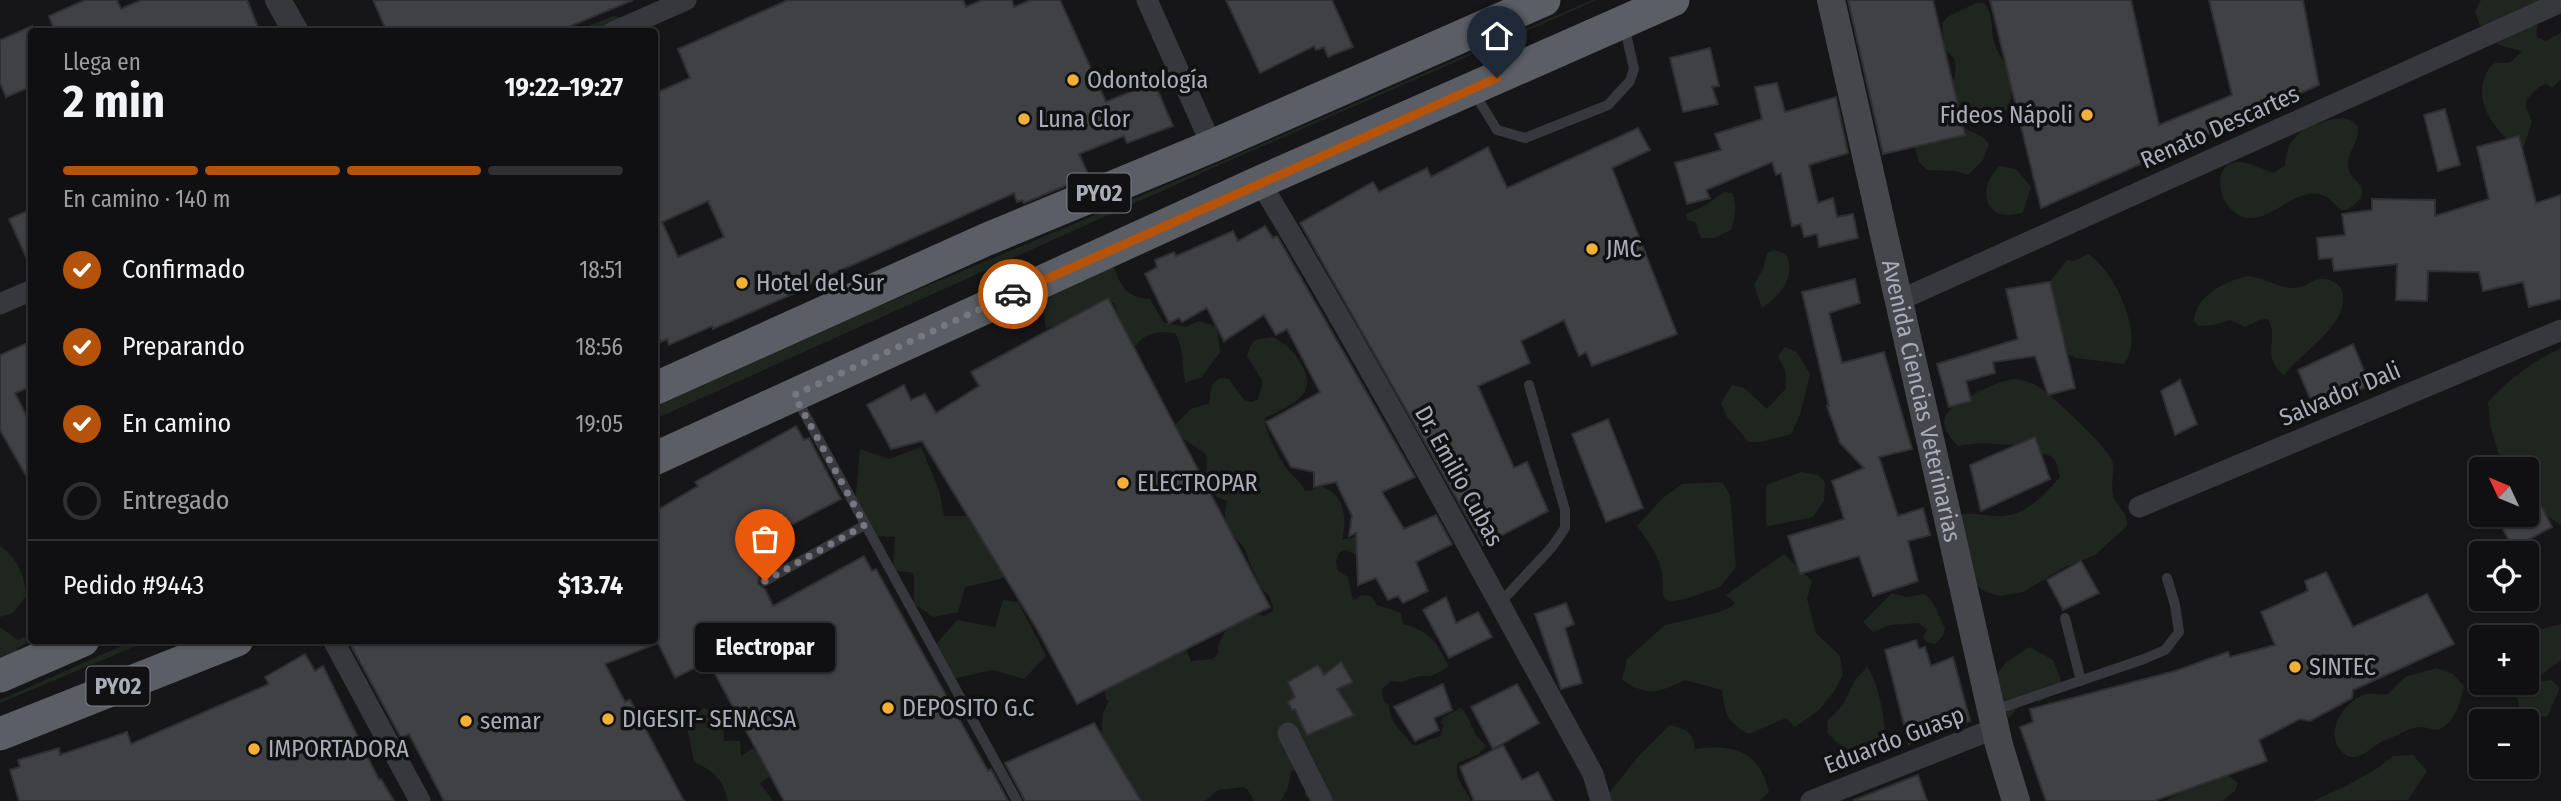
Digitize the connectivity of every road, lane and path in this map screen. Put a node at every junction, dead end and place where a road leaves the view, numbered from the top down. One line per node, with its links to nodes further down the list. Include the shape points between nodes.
1 (278, 0): 9 (street)
2 (686, 0): 10 (street)
3 (1147, 0): 12 (street)
4 (1544, 0): 12 (highway, PY02)
5 (1674, 0): 8 (highway, PY02)
6 (1831, 0): 15 (main road, Avenida Ciencias Veterinarias)
7 (2561, 2): 15 (street, Renato Descartes)
8 (1623, 22): 11 (highway, PY02); 11 (lane, via 1634,69 1630,81 1608,105 1525,138 1497,130)
9 (294, 28)
10 (622, 28)
11 (1472, 89): 13 (highway, PY02)
12 (1212, 146): 19 (highway, PY02, via 985,240)
13 (1260, 182): 20 (highway, PY02); 26 (street, Dr. Emilio Cubas, via 1334,304)
14 (28, 292): 16 (street)
15 (1900, 300): 33 (main road, Avenida Ciencias Veterinarias)
16 (0, 304)
17 (2561, 330): 22 (street, Salvador Dali)
18 (1529, 385): 26 (lane, via 1565,510 1565,528)
19 (658, 387)
20 (794, 395): 21 (highway, PY02); 23 (lane)
21 (658, 457)
22 (2139, 507)
23 (865, 525): 25 (lane); 37 (lane)
24 (2167, 578): 32 (lane, via 2179,632 2165,650)
25 (765, 581)
26 (1499, 604): 39 (street, Dr. Emilio Cubas, via 1593,775)
27 (2065, 618): 32 (lane)
28 (74, 644): 31 (highway, PY02)
29 (227, 644): 35 (highway, PY02)
30 (335, 644): 36 (street)
31 (0, 676)
32 (2081, 681): 33 (lane)
33 (1994, 720): 40 (street, Eduardo Guasp); 41 (main road, Avenida Ciencias Veterinarias)
34 (1288, 733): 38 (street)
35 (0, 734)
36 (420, 801)
37 (1017, 801)
38 (1322, 801)
39 (1601, 801)
40 (1811, 801)
41 (2016, 801)

